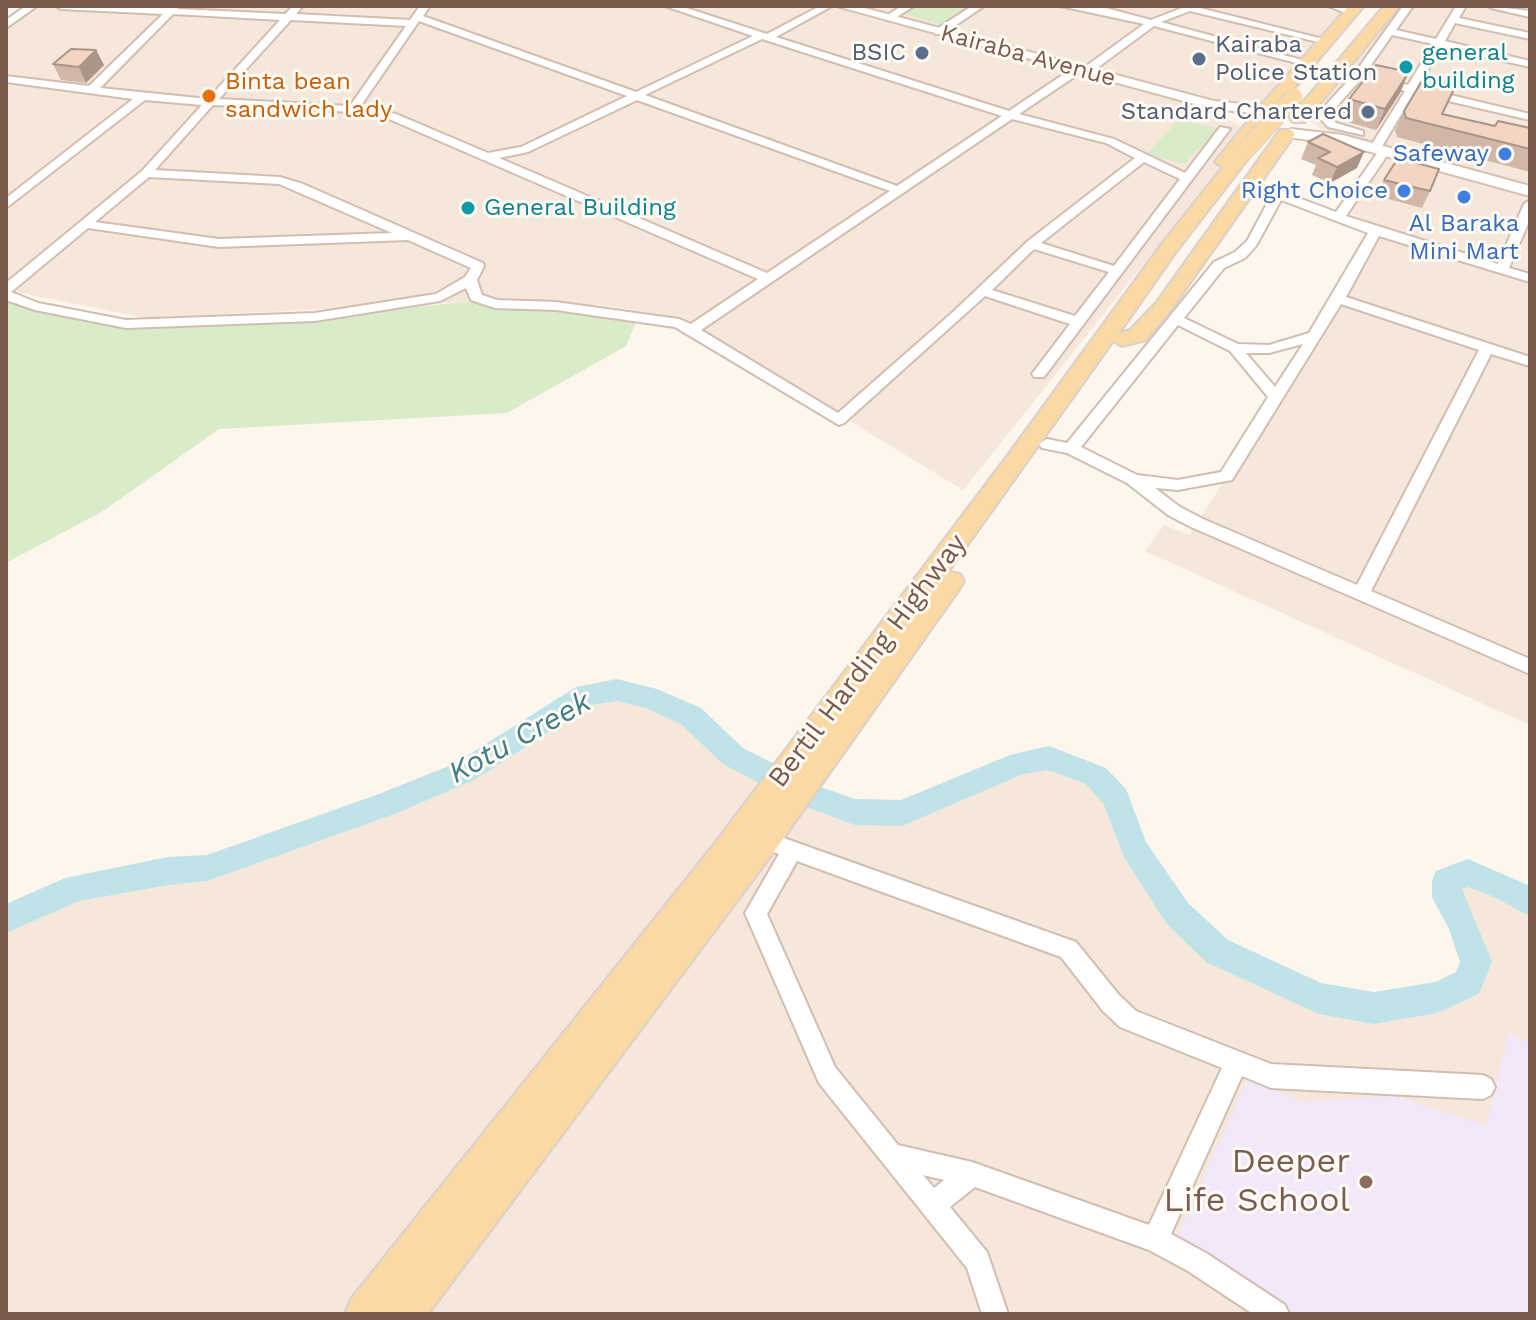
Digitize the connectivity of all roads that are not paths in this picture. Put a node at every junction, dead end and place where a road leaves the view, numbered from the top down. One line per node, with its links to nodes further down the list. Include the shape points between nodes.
1 (61, 6): 18 (street)
2 (298, 6): 23 (street)
3 (425, 6): 25 (street)
4 (670, 6): 31 (street)
5 (827, 6): 31 (street)
6 (842, 6): 24 (street, Kairaba Avenue)
7 (909, 6): 24 (street)
8 (979, 6): 29 (street)
9 (1065, 6): 19 (street)
10 (1333, 6): 17 (street)
11 (1380, 6): 81 (main road, Bertil Harding Highway, via 1228,189)
12 (1392, 6): 49 (main road)
13 (1408, 6): 30 (street)
14 (1461, 6): 26 (street)
15 (1494, 6): 22 (street)
16 (1194, 7): 27 (street); 33 (street)
17 (1359, 8): 33 (main road); 81 (main road, Bertil Harding Highway, bridge, via 1216,185)
18 (174, 9): 23 (street); 41 (street)
19 (1110, 9): 27 (street)
20 (28, 10): 21 (street); 28 (street)
21 (6, 11)
22 (1530, 14)
23 (289, 16): 25 (street); 44 (street)
24 (889, 18): 29 (street, Kairaba Avenue)
25 (414, 20): 42 (street); 45 (street)
26 (1453, 20): 32 (street); 34 (street)
27 (1153, 22): 35 (street); 37 (street)
28 (6, 25)
29 (939, 32): 37 (street, Kairaba Avenue)
30 (1392, 32): 34 (street); 38 (street)
31 (765, 36): 42 (street); 46 (street)
32 (1530, 36)
33 (1326, 41): 35 (main road)
34 (1438, 43): 36 (street); 40 (street)
35 (1308, 63): 47 (main road)
36 (1530, 64)
37 (1081, 71): 46 (street); 47 (street, Kairaba Avenue)
38 (1358, 76): 40 (street); 51 (street, via 1323,115 1332,125)
39 (6, 79): 41 (street)
40 (1413, 90): 48 (street); 53 (street)
41 (91, 91): 43 (street)
42 (636, 95): 52 (street); 60 (street)
43 (142, 97): 44 (street); 63 (street)
44 (212, 101): 45 (street); 57 (street)
45 (353, 109): 55 (street, via 392,116)
46 (1011, 115): 54 (street, via 1110,141); 60 (street)
47 (1258, 117): 49 (street, via 1268,132); 49 (street, via 1285,111); 81 (main road, via 1122,297 1111,317)
48 (1530, 117)
49 (1294, 126): 53 (street); 59 (main road)
50 (1224, 129): 58 (street)
51 (1359, 133)
52 (524, 150): 55 (street); 56 (street)
53 (1380, 150): 61 (street); 65 (street)
54 (1144, 156): 58 (street); 69 (street)
55 (486, 157): 56 (street)
56 (512, 168): 72 (street)
57 (146, 173): 66 (street); 68 (street, via 280,181)
58 (1186, 178): 70 (street)
59 (1250, 185): 62 (street); 81 (main road, via 1163,307 1138,335)
60 (901, 191): 72 (street)
61 (1530, 191)
62 (1271, 192): 65 (street); 78 (street, via 1273,208 1252,243 1219,265)
63 (6, 204)
64 (1530, 204): 71 (street)
65 (1340, 216): 67 (street)
66 (86, 224): 68 (street, via 219,243); 76 (street)
67 (1375, 231): 71 (street); 77 (street)
68 (413, 236): 74 (street, via 478,266)
69 (1032, 244): 70 (street); 75 (street)
70 (1115, 270): 79 (street)
71 (1502, 270): 73 (street)
72 (767, 278): 80 (street)
73 (1530, 278)
74 (470, 280): 76 (street, via 440,297 315,317 126,324 35,306); 80 (street, via 476,297 495,304 665,319)
75 (983, 291): 79 (street); 80 (street, via 839,420 731,358)
76 (6, 292)
77 (1338, 299): 82 (street); 83 (street)
78 (1178, 320): 84 (street); 88 (street)
79 (1079, 322): 86 (street)
80 (693, 329)
81 (1121, 330): 88 (main road, Bertil Harding Highway); 92 (main road, Bertil Harding Highway)
82 (1315, 336): 84 (street, via 1269,349); 87 (street)
83 (1488, 347): 85 (street); 90 (street)
84 (1235, 348): 87 (street)
85 (1530, 362)
86 (1039, 374)
87 (1276, 397): 89 (street, via 1226,476 1178,485)
88 (1059, 446): 89 (street); 92 (main road, Bertil Harding Highway)
89 (1133, 479): 90 (street, via 1197,523)
90 (1361, 594): 91 (street)
91 (1530, 667)
92 (796, 777): 93 (main road, Bertil Harding Highway)
93 (775, 827): 94 (street, via 1068,949 1128,1019); 96 (street, via 758,921 827,1075); 100 (main road, Bertil Harding Highway); 101 (main road, Bertil Harding Highway)
94 (1236, 1063): 95 (street, via 1271,1076); 99 (street)
95 (1483, 1087)
96 (891, 1156): 97 (street); 98 (street)
97 (972, 1174): 98 (street); 99 (street)
98 (932, 1205): 102 (street, via 978,1261)
99 (1155, 1240): 103 (street)
100 (366, 1314)
101 (403, 1314)
102 (995, 1314)
103 (1276, 1314)

